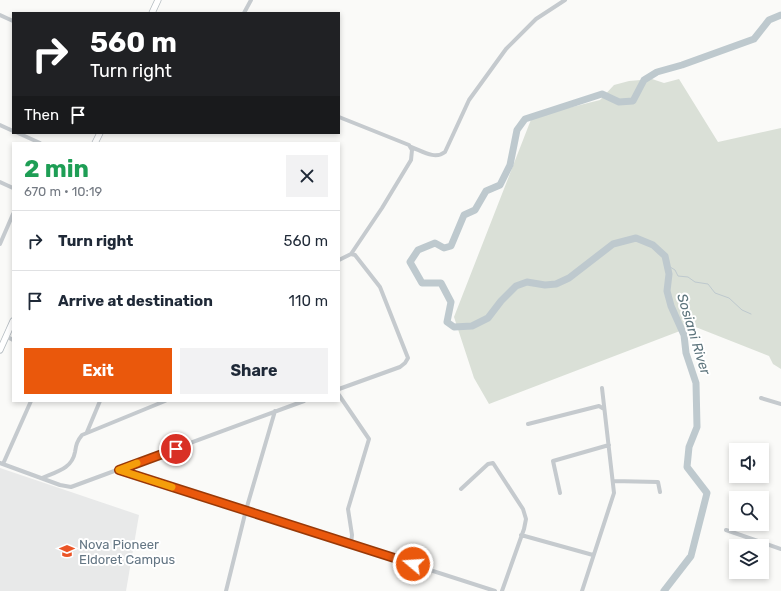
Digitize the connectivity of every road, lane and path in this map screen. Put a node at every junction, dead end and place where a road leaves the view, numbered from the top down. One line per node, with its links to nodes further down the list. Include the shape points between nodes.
1 (158, 0): 4 (street)
2 (251, 0): 5 (street)
3 (565, 0): 13 (street, via 536,19 494,64 469,100 445,152 435,156)
4 (152, 12)
5 (245, 12)
6 (0, 15): 7 (street)
7 (12, 21)
8 (340, 117): 13 (street)
9 (0, 125): 10 (street)
10 (12, 131)
11 (20, 134): 12 (street)
12 (38, 142)
13 (412, 147): 18 (street, via 411,160)
14 (0, 182): 15 (street)
15 (12, 188)
16 (12, 216): 17 (street)
17 (0, 244)
18 (351, 254): 19 (street); 25 (street, via 356,255 380,287 408,358 400,367)
19 (340, 260)
20 (12, 323): 21 (street)
21 (6, 336): 22 (street); 23 (street)
22 (12, 339)
23 (0, 350)
24 (602, 388): 33 (street)
25 (340, 389)
26 (340, 396): 48 (street, via 369,439 348,509)
27 (761, 398): 32 (street)
28 (31, 402): 38 (street)
29 (100, 402): 36 (street)
30 (162, 402): 36 (street)
31 (301, 402): 34 (street)
32 (781, 404)
33 (604, 409): 35 (street, via 599,406); 37 (street)
34 (275, 411): 39 (street); 45 (street)
35 (528, 424)
36 (87, 432): 40 (street, via 76,442 71,464 67,468)
37 (609, 445): 41 (street); 44 (street, via 553,461)
38 (2, 464): 40 (street)
39 (119, 470): 40 (street, via 71,486); 45 (street)
40 (41, 478)
41 (613, 481): 43 (street, via 658,482); 50 (street, via 614,493)
42 (461, 489): 47 (street, via 488,464 493,463 523,509 526,519)
43 (660, 492)
44 (560, 494)
45 (246, 510): 48 (street); 51 (street)
46 (726, 530): 49 (street)
47 (521, 535): 50 (street); 53 (street)
48 (351, 544): 52 (street)
49 (781, 549)
50 (593, 555): 54 (street)
51 (226, 591)
52 (495, 591)
53 (502, 591)
54 (582, 591)

